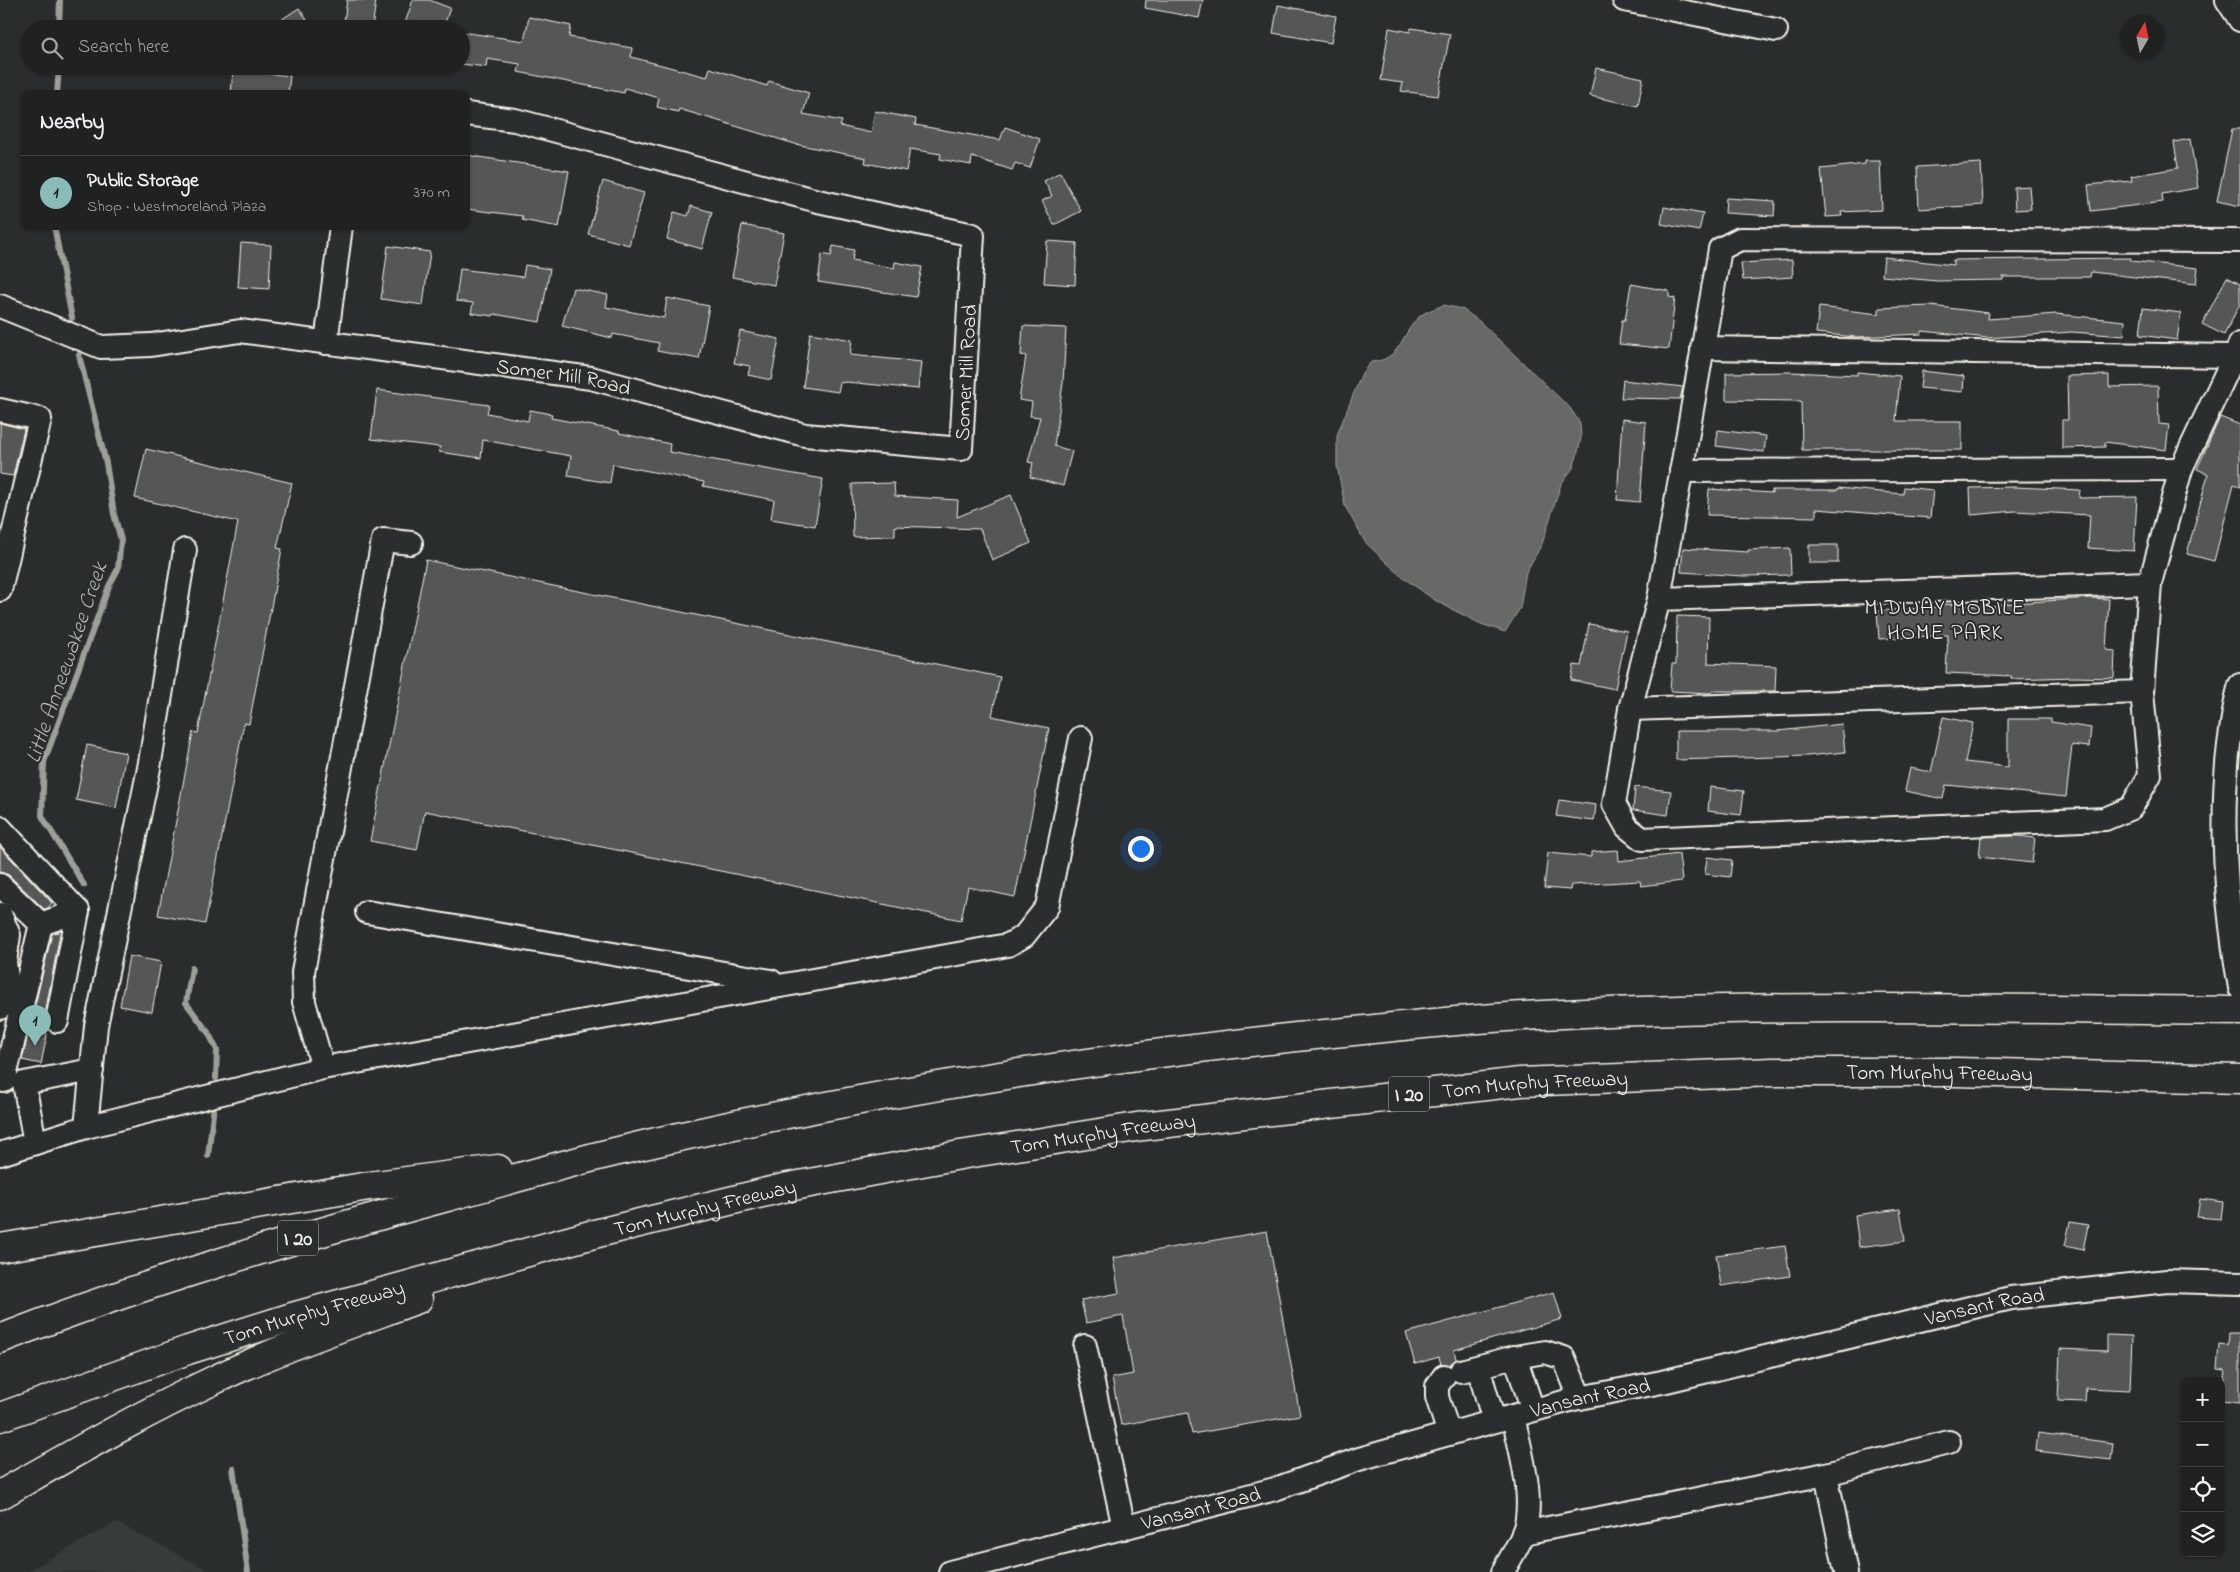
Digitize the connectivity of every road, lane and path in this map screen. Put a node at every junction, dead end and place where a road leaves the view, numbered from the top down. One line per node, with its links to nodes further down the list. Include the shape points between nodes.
1 (1624, 0): 4 (street)
2 (2227, 0): 3 (street)
3 (2240, 20)
4 (1776, 30)
5 (470, 114): 9 (street, Somer Mill Road, via 515,120 818,201 973,235 961,449 805,435 591,378)
6 (341, 230): 9 (street)
7 (2240, 241): 10 (street, via 1740,239 1720,248)
8 (0, 306): 9 (street, Somer Mill Road, via 101,347 151,345 240,331)
9 (326, 343)
10 (1702, 348): 11 (street); 14 (street)
11 (2236, 350): 13 (street)
12 (0, 410): 18 (street, via 40,419)
13 (2181, 469): 14 (street); 17 (street)
14 (1681, 471): 19 (street)
15 (411, 544): 36 (street, via 384,540 303,972 304,1002)
16 (185, 550): 37 (street, via 150,768 96,1026)
17 (2150, 583): 19 (street); 21 (street)
18 (0, 590)
19 (1659, 599): 22 (street)
20 (2240, 685): 32 (street, via 2224,783 2224,839 2233,948)
21 (2142, 692): 22 (street); 22 (street, via 2150,775 2131,808 2105,819 1712,837 1642,839 1627,827 1614,804)
22 (1630, 709)
23 (1081, 738): 31 (street, via 1047,907 1024,936 1008,945)
24 (0, 828): 26 (street)
25 (0, 885): 29 (street)
26 (78, 911): 29 (street); 35 (street)
27 (368, 912): 31 (street)
28 (0, 914): 30 (street, via 9,935)
29 (41, 924): 39 (street)
30 (3, 963): 33 (street, via 7,978)
31 (785, 984): 36 (street)
32 (2240, 988)
33 (0, 1008)
34 (2240, 1011): 43 (highway, I 20, via 1690,1010 1560,1014 1436,1023 1254,1041 1030,1071 776,1116)
35 (57, 1021)
36 (323, 1068): 40 (street)
37 (92, 1070): 39 (street); 40 (street)
38 (2240, 1079): 44 (highway, Tom Murphy Freeway / I 20, via 1955,1072 1773,1072 1520,1082 1143,1126 960,1155 783,1188)
39 (10, 1082): 41 (street)
40 (86, 1127): 41 (street)
41 (35, 1143): 42 (street)
42 (0, 1154)
43 (601, 1155): 45 (highway, via 369,1186); 47 (highway, I 20, via 280,1243 56,1317)
44 (590, 1235): 53 (highway, Tom Murphy Freeway / I 20, via 292,1317); 57 (highway, via 341,1327 212,1380 136,1418)
45 (0, 1248)
46 (2240, 1283): 51 (street, Vansant Road, via 2167,1280 2011,1298 1662,1382)
47 (0, 1339)
48 (1085, 1346): 58 (street)
49 (1515, 1357): 50 (street); 51 (street, via 1545,1352 1564,1358); 52 (street)
50 (1455, 1375): 52 (street); 54 (street, via 1437,1397)
51 (1580, 1398): 52 (street, Vansant Road)
52 (1513, 1416): 54 (street, Vansant Road); 59 (street, via 1528,1506)
53 (0, 1417)
54 (1449, 1434): 58 (street, Vansant Road, via 1359,1459 1275,1489)
55 (1949, 1442): 56 (street)
56 (1826, 1474): 59 (street); 62 (street)
57 (0, 1495)
58 (1124, 1528): 60 (street, Vansant Road)
59 (1523, 1533): 61 (street)
60 (950, 1572)
61 (1503, 1572)
62 (1846, 1572)

